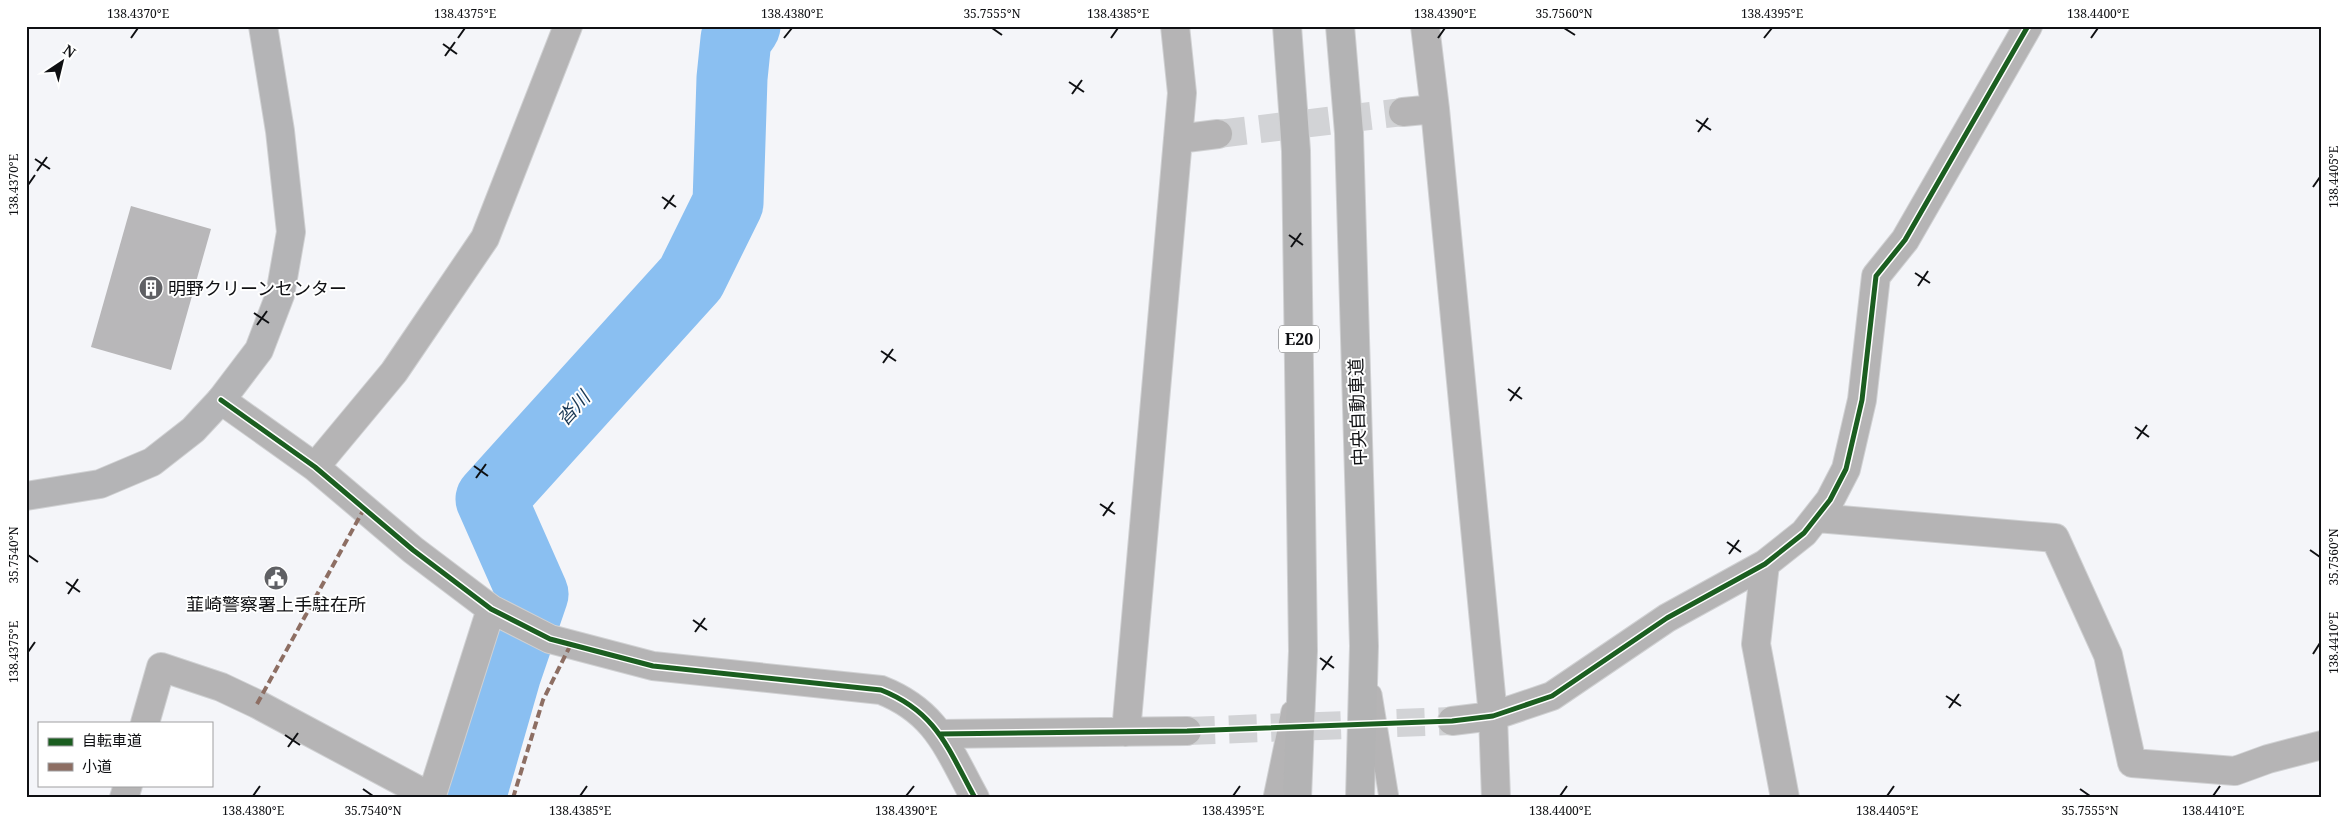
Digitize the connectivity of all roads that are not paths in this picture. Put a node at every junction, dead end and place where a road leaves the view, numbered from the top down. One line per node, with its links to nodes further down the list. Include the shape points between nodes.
1 (263, 26): 12 (street, via 280,131 291,232 280,295 259,350)
2 (568, 26): 13 (street, via 485,238 394,372)
3 (1175, 26): 11 (street, via 1182,93)
4 (1287, 26): 19 (highway, E20, via 1296,152)
5 (1340, 26): 18 (highway, 中央自動車道, via 1349,133)
6 (1425, 26): 8 (street)
7 (2028, 26): 15 (street, via 1905,240 1876,276 1862,400 1846,469)
8 (1435, 109): 9 (street); 20 (street)
9 (1403, 112)
10 (1218, 134): 11 (street)
11 (1178, 139): 24 (street)
12 (221, 400): 13 (street); 14 (street, via 193,430 152,462 100,484)
13 (315, 467): 17 (street, via 413,550)
14 (26, 496)
15 (1817, 518): 16 (street, via 1804,533); 26 (street, via 2055,538 2108,655 2132,763 2235,771)
16 (1765, 564): 20 (street, via 1668,618 1552,696); 36 (street, via 1756,644)
17 (497, 612): 25 (street, via 550,639 653,666 881,690 902,698 920,711); 28 (street)
18 (1364, 646): 33 (highway, 中央自動車道); 34 (lane)
19 (1304, 651): 31 (lane); 32 (highway, E20)
20 (1492, 716): 21 (street); 35 (street)
21 (1452, 721)
22 (145, 722): 28 (street, via 161,667 221,687 257,704)
23 (1188, 731): 24 (street)
24 (1126, 732): 25 (street)
25 (939, 734): 30 (street)
26 (2322, 745)
27 (128, 786): 29 (street)
28 (431, 797)
29 (124, 798)
30 (975, 798)
31 (1273, 798)
32 (1297, 798)
33 (1360, 798)
34 (1389, 798)
35 (1496, 798)
36 (1785, 798)

